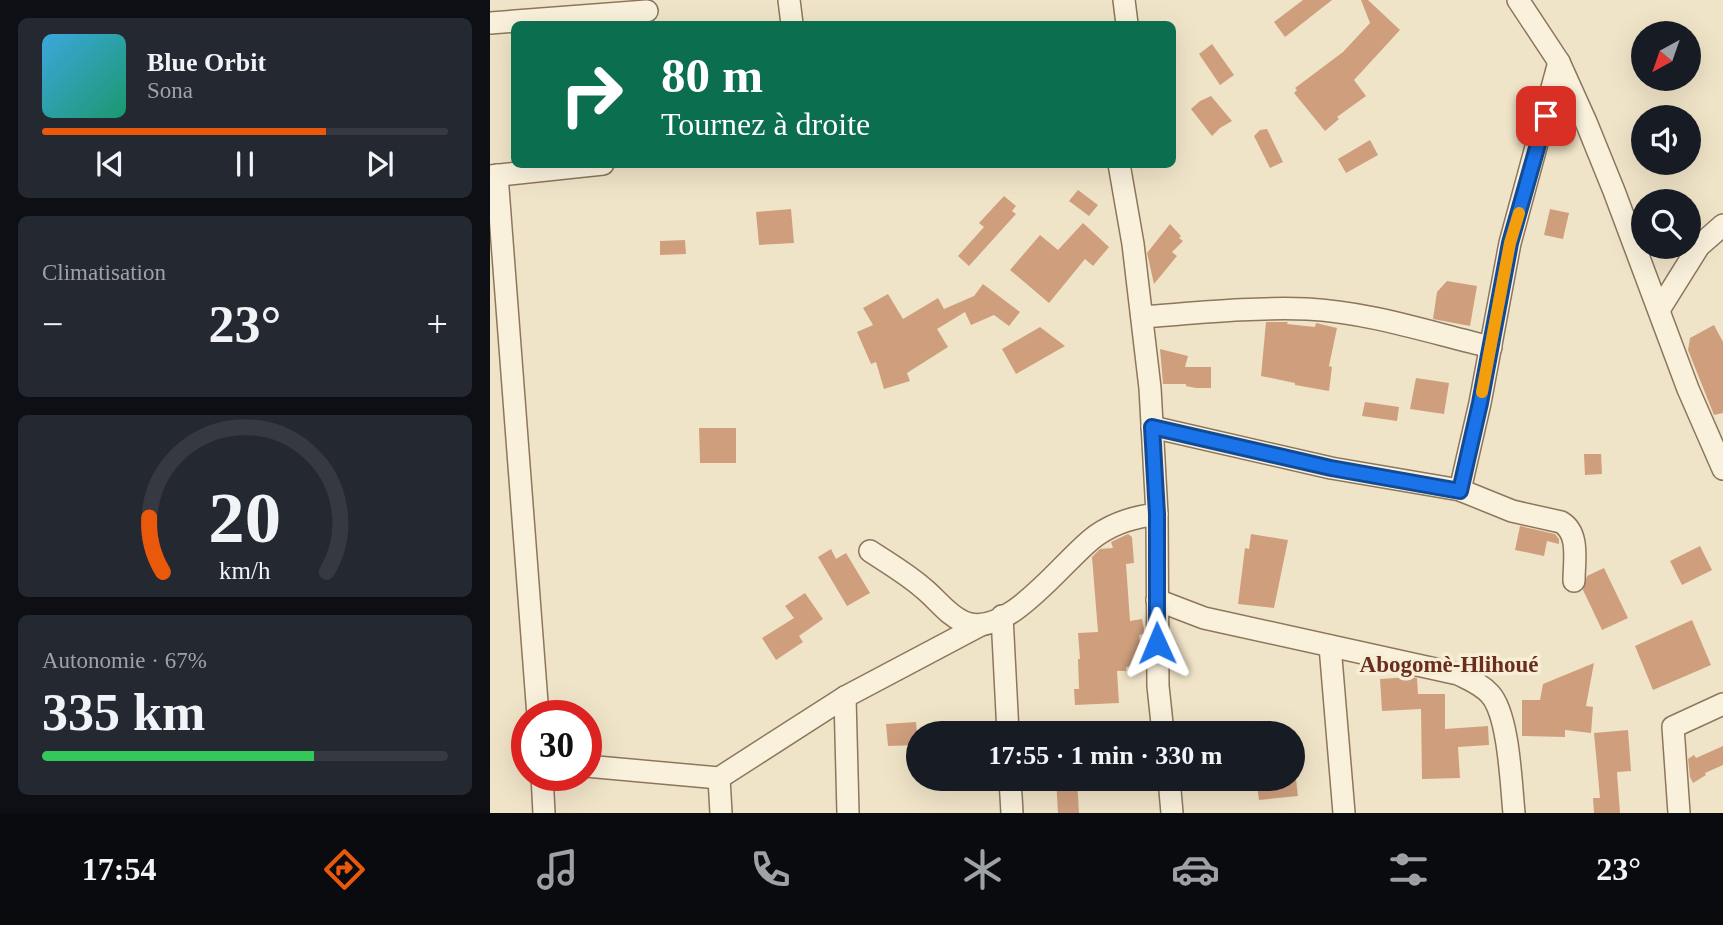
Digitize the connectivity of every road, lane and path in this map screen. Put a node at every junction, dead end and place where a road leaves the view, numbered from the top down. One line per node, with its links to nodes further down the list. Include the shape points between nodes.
1 (789, 0): 6 (street)
2 (1124, 0): 7 (street)
3 (1518, 0): 10 (street)
4 (647, 12): 5 (street)
5 (519, 21)
6 (792, 21)
7 (1127, 21)
8 (511, 22): 9 (street)
9 (490, 23)
10 (1559, 62): 15 (street, via 1610,179); 17 (street, via 1510,243)
11 (563, 168): 13 (street)
12 (1120, 168): 16 (street)
13 (493, 175): 29 (street)
14 (1723, 225): 15 (street, via 1699,246)
15 (1659, 310): 19 (street)
16 (1142, 317): 17 (street, via 1308,309 1356,315); 18 (street)
17 (1491, 347): 20 (street)
18 (1152, 427): 20 (street, via 1331,468); 21 (street)
19 (1723, 469)
20 (1460, 491): 23 (street, via 1568,526 1573,534)
21 (1157, 514): 24 (street); 25 (street, via 1131,518 1096,536 1033,597)
22 (870, 551): 26 (street, via 952,615 967,624)
23 (1574, 581)
24 (1157, 600): 27 (street, via 1205,618); 32 (street)
25 (1003, 616): 26 (street); 31 (street)
26 (982, 625): 28 (street)
27 (1330, 646): 43 (street); 44 (street, via 1458,674 1479,684 1501,711)
28 (845, 696): 34 (street); 40 (street)
29 (537, 700)
30 (1723, 704): 45 (street, via 1673,727)
31 (1007, 721)
32 (1162, 721)
33 (602, 767): 34 (street)
34 (719, 778): 39 (street)
35 (543, 791): 38 (street)
36 (1011, 791): 41 (street)
37 (1170, 791): 42 (street)
38 (544, 813)
39 (722, 813)
40 (848, 813)
41 (1012, 813)
42 (1172, 813)
43 (1344, 813)
44 (1514, 813)
45 (1679, 813)

